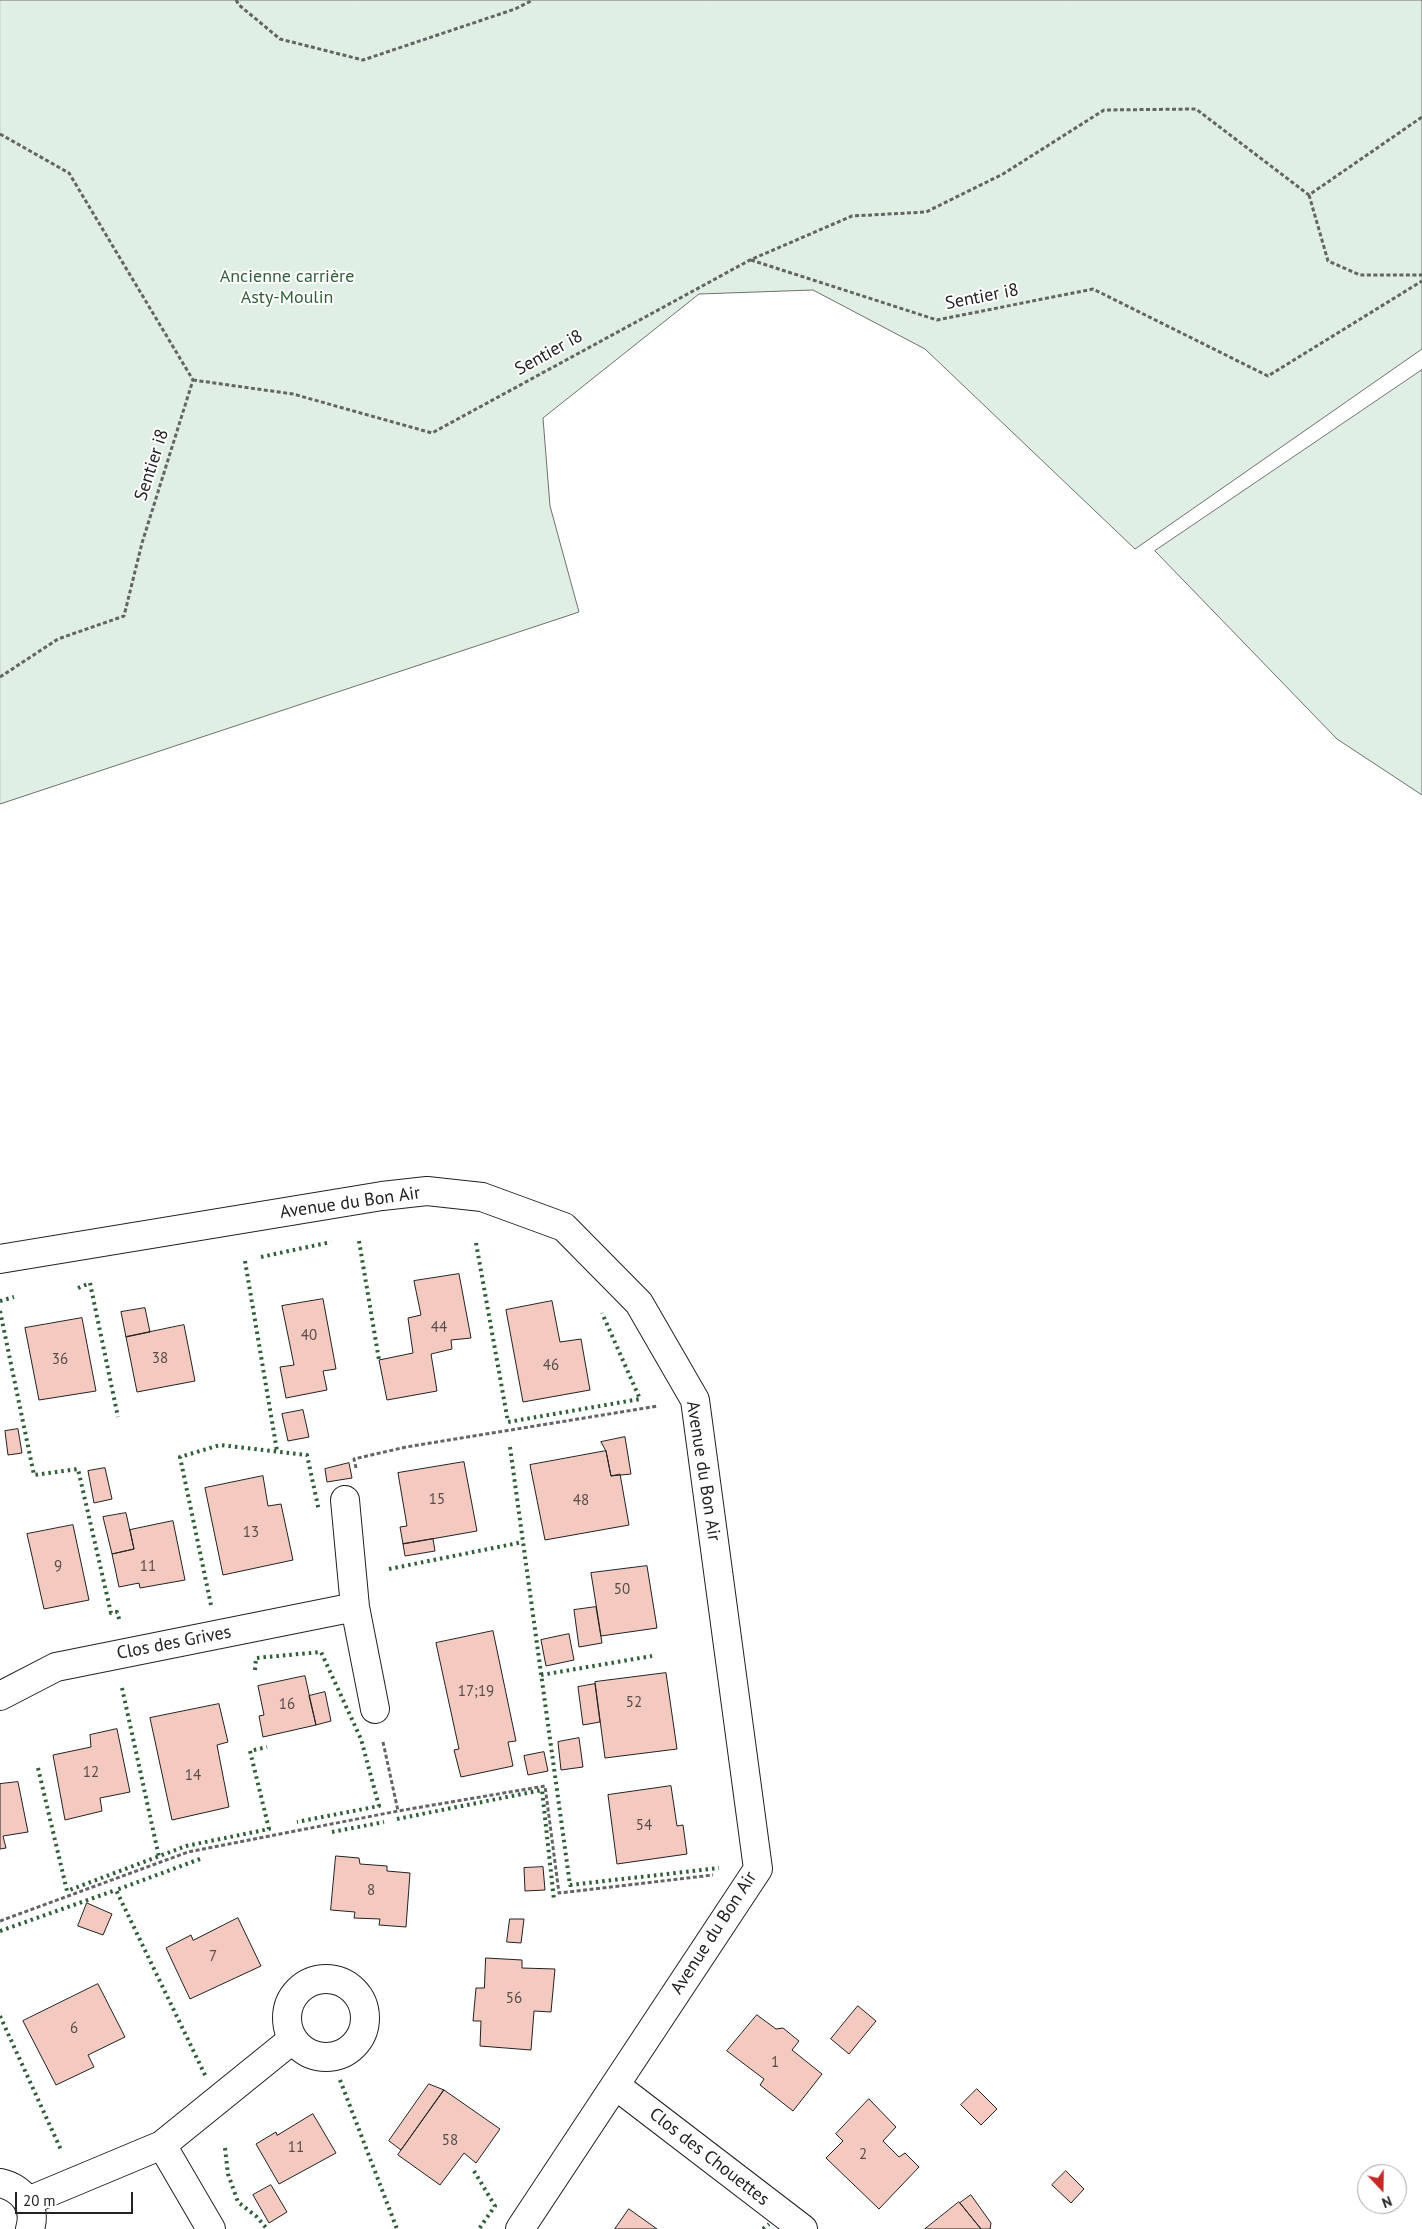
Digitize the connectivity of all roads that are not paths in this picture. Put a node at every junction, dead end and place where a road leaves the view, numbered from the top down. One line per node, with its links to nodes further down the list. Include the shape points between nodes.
1 (0, 1259): 7 (street, Avenue du Bon Air, via 382,1196 427,1192 482,1197 564,1227 639,1303 695,1400 758,1869)
2 (345, 1500): 3 (street)
3 (355, 1608): 4 (street, Clos des Grives, via 56,1667); 5 (street)
4 (0, 1696)
5 (375, 1710)
6 (293, 2039): 8 (street)
7 (615, 2085): 13 (street, Avenue du Bon Air); 14 (street, Clos des Chouettes)
8 (162, 2145): 10 (street); 12 (street)
9 (0, 2183): 10 (street, via 20,2191)
10 (28, 2201): 11 (street, via 32,2211)
11 (30, 2229)
12 (211, 2229)
13 (520, 2229)
14 (803, 2229)

